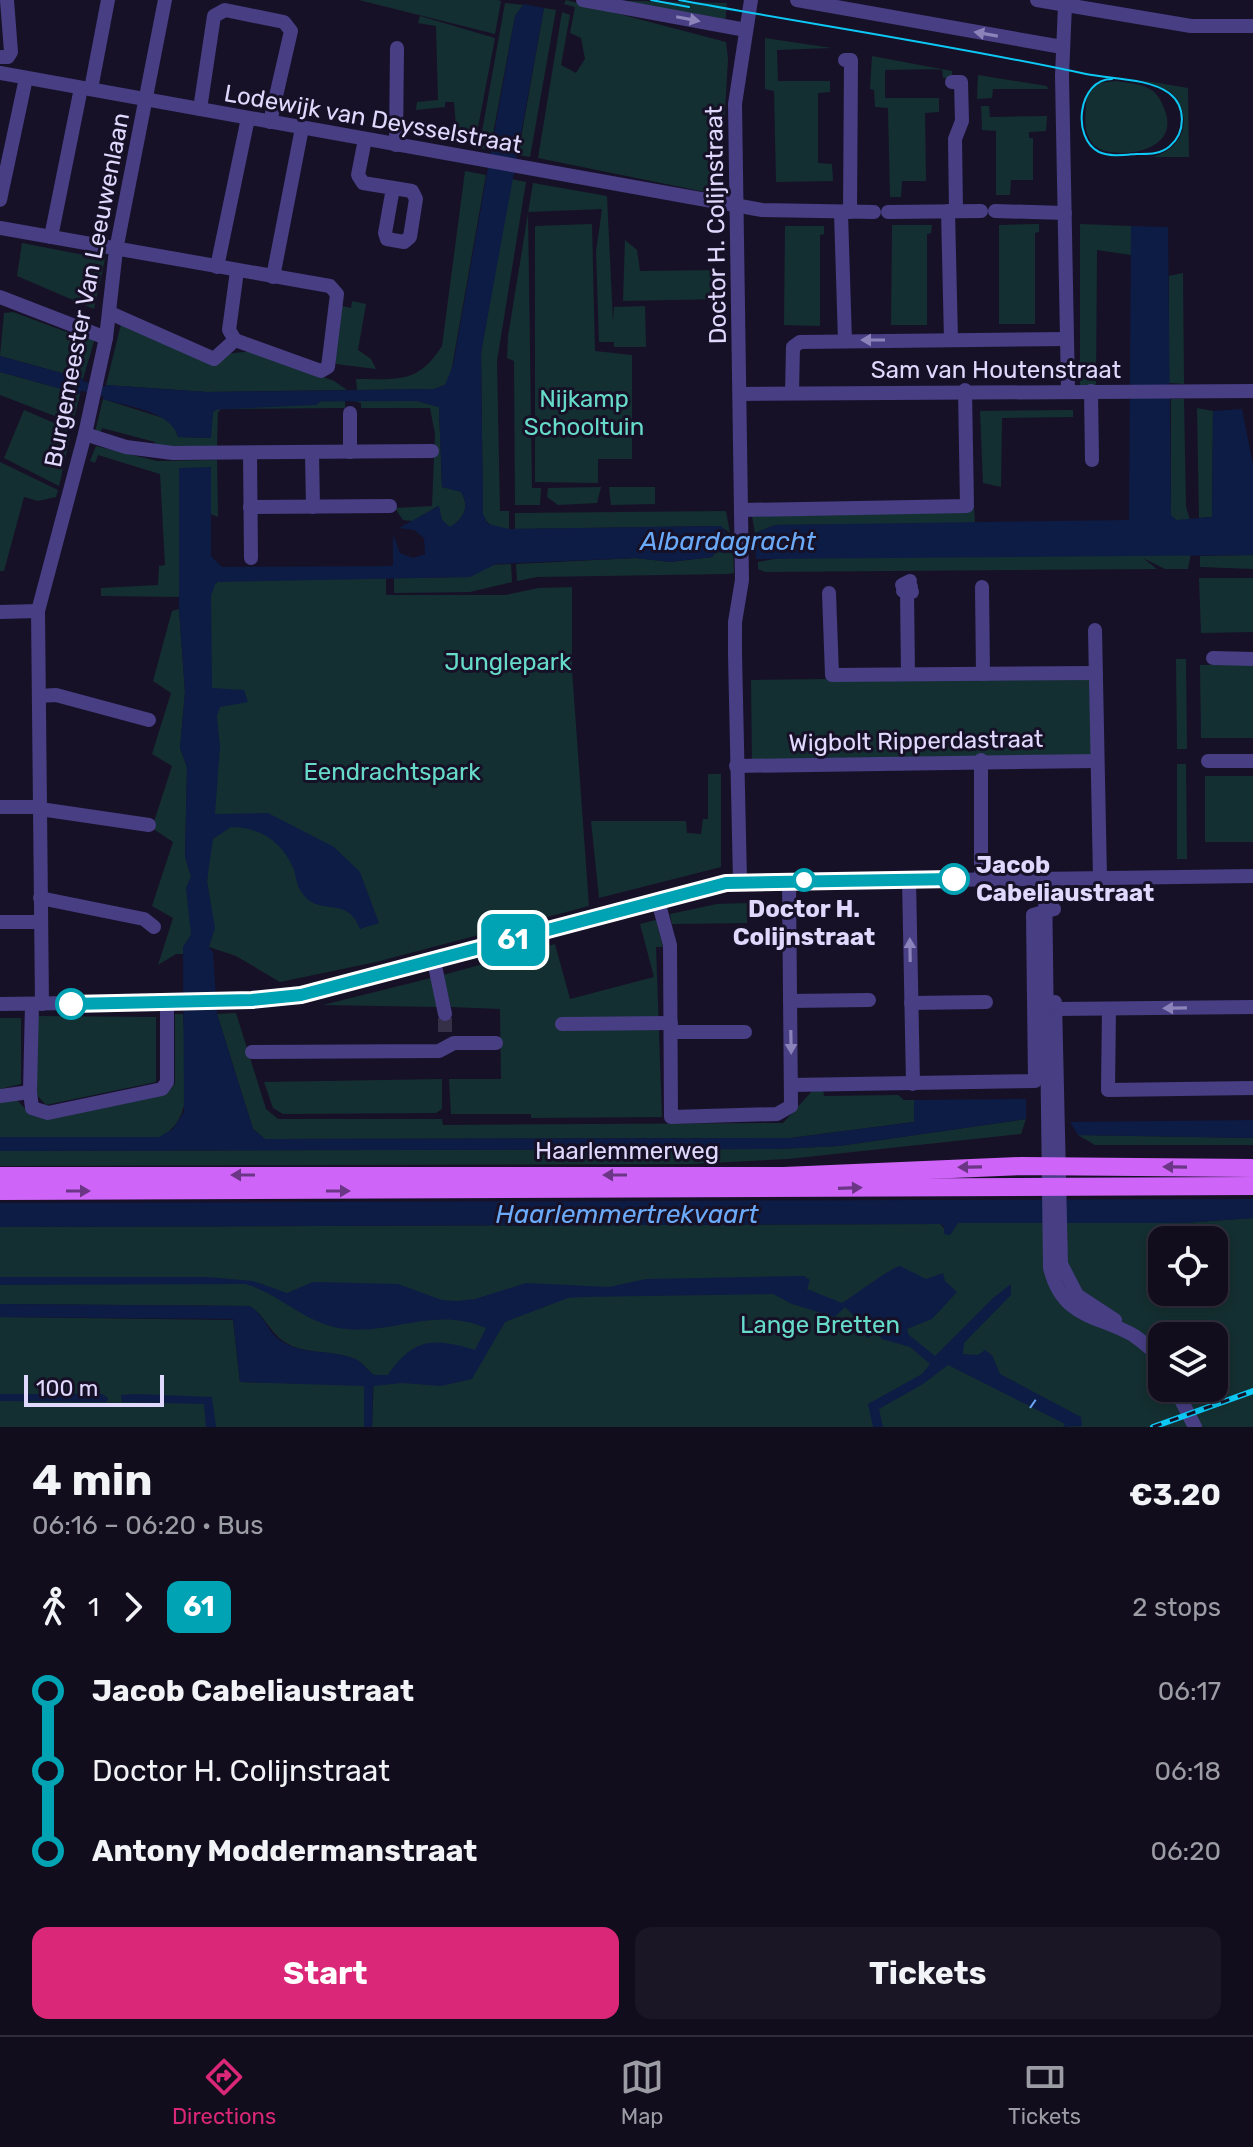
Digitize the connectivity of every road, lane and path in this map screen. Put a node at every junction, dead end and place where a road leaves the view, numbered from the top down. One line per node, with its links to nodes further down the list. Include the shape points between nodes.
1 (7, 0): 15 (street, via 10,55)
2 (108, 0): 20 (street)
3 (165, 0): 21 (street, Burgemeester Van Leeuwenlaan)
4 (583, 0): 12 (street, one-way to 12)
5 (797, 0): 13 (street, one-way to 5)
6 (1037, 0): 9 (street)
7 (1136, 0): 10 (street)
8 (749, 1): 12 (street, Doctor H. Colijnstraat)
9 (1065, 5): 10 (street); 13 (street)
10 (1133, 16): 11 (street, via 1191,26)
11 (1251, 26)
12 (746, 30): 30 (street, Doctor H. Colijnstraat, via 736,89)
13 (1062, 47): 33 (street)
14 (397, 48): 27 (street)
15 (0, 57)
16 (845, 60): 32 (street, via 851,60)
17 (0, 73): 18 (street, Lodewijk van Deysselstraat)
18 (26, 78): 20 (street, Lodewijk van Deysselstraat); 29 (street)
19 (952, 82): 31 (street, via 961,82 962,121 955,139)
20 (86, 88): 21 (street, Lodewijk van Deysselstraat); 35 (street)
21 (147, 100): 22 (street, Lodewijk van Deysselstraat); 36 (street, Burgemeester Van Leeuwenlaan)
22 (200, 109): 23 (street, Lodewijk van Deysselstraat); 24 (street, via 214,16 225,10 284,22 291,31)
23 (248, 118): 24 (street, Lodewijk van Deysselstraat); 37 (street)
24 (270, 122): 25 (street, Lodewijk van Deysselstraat)
25 (302, 128): 26 (street, Lodewijk van Deysselstraat); 39 (street)
26 (365, 139): 27 (street, Lodewijk van Deysselstraat); 28 (street, via 358,175 363,183)
27 (396, 145): 30 (street, Lodewijk van Deysselstraat)
28 (393, 188)
29 (0, 200)
30 (738, 205): 32 (street, Lodewijk van Deysselstraat); 52 (street, Doctor H. Colijnstraat)
31 (952, 211): 32 (street, Lodewijk van Deysselstraat); 33 (street, Lodewijk van Deysselstraat); 45 (street)
32 (846, 212): 46 (street)
33 (1065, 213): 43 (street)
34 (0, 228): 35 (street)
35 (51, 237): 36 (street)
36 (116, 250): 37 (street); 41 (street, Burgemeester Van Leeuwenlaan)
37 (217, 267): 38 (street)
38 (237, 271): 39 (street); 44 (street, via 229,330)
39 (273, 277): 44 (street, via 330,286 337,294 328,367 321,371)
40 (0, 297): 42 (street)
41 (110, 313): 42 (street, Burgemeester Van Leeuwenlaan); 44 (street, via 214,359)
42 (106, 338): 54 (street, Burgemeester Van Leeuwenlaan)
43 (1067, 339): 45 (street); 48 (street)
44 (235, 340)
45 (951, 340): 46 (street, one-way to 46)
46 (845, 341): 51 (street, via 795,343)
47 (965, 390): 48 (street, Sam van Houtenstraat); 51 (street, Sam van Houtenstraat); 63 (street, via 967,506)
48 (1068, 390): 49 (street, Sam van Houtenstraat)
49 (1091, 391): 50 (street, Sam van Houtenstraat); 59 (street)
50 (1253, 391)
51 (792, 393): 52 (street, Sam van Houtenstraat)
52 (740, 394): 63 (street, Doctor H. Colijnstraat)
53 (350, 413): 56 (street)
54 (85, 434): 57 (street, via 149,450); 68 (street, Burgemeester Van Leeuwenlaan)
55 (432, 451): 56 (street)
56 (350, 452): 58 (street)
57 (250, 453): 58 (street); 61 (street)
58 (312, 453): 62 (street)
59 (1092, 460)
60 (390, 506): 62 (street)
61 (250, 507): 62 (street); 64 (street)
62 (313, 507)
63 (742, 514): 82 (street, Doctor H. Colijnstraat, via 735,622)
64 (251, 558)
65 (910, 581): 74 (street, via 902,585 911,587 903,591 912,592 907,593)
66 (982, 587): 75 (street)
67 (829, 593): 74 (street, via 832,675)
68 (38, 611): 69 (street); 76 (street, Burgemeester Van Leeuwenlaan)
69 (0, 612)
70 (1095, 630): 73 (street)
71 (1213, 658): 72 (street)
72 (1253, 659)
73 (1096, 673): 75 (street); 79 (street)
74 (908, 674): 75 (street)
75 (983, 674)
76 (39, 696): 77 (street, via 56,695); 84 (street, Burgemeester Van Leeuwenlaan)
77 (149, 720)
78 (981, 760): 79 (street, Wigbolt Ripperdastraat); 82 (street, Wigbolt Ripperdastraat); 87 (street)
79 (1097, 761): 89 (street)
80 (1208, 761): 81 (street)
81 (1253, 761)
82 (736, 766): 92 (street, Doctor H. Colijnstraat)
83 (0, 807): 84 (street)
84 (40, 808): 85 (street); 93 (street, Burgemeester Van Leeuwenlaan)
85 (149, 825)
86 (1253, 876): 89 (street)
87 (981, 878): 88 (street); 90 (street)
88 (1050, 878): 89 (street); 95 (street)
89 (1100, 878)
90 (909, 879): 91 (street); 104 (street, one-way to 90)
91 (789, 880): 92 (street); 102 (street)
92 (740, 881): 94 (street)
93 (40, 898): 97 (street, Burgemeester Van Leeuwenlaan); 98 (street, via 144,919)
94 (658, 901): 99 (street); 112 (street, via 670,945)
95 (1050, 909): 108 (street); 118 (street, via 1033,915 1035,1081); 123 (street)
96 (0, 922): 97 (street)
97 (40, 922): 106 (street, Burgemeester Van Leeuwenlaan)
98 (154, 927)
99 (434, 961): 101 (street, via 301,995); 110 (street)
100 (869, 1000): 102 (street)
101 (171, 1001): 106 (street); 121 (street, via 167,1082 157,1091 48,1113 32,1108)
102 (790, 1001): 119 (street, one-way to 119)
103 (986, 1002): 104 (street)
104 (911, 1003): 118 (street)
105 (0, 1004): 106 (street)
106 (37, 1004): 121 (street, Burgemeester Van Leeuwenlaan)
107 (1253, 1007): 109 (street, one-way to 109)
108 (1056, 1009): 109 (street); 123 (street)
109 (1109, 1009): 120 (street, via 1108,1090)
110 (445, 1014)
111 (562, 1024): 112 (street)
112 (671, 1028): 114 (street); 119 (street, via 671,1117 777,1114 791,1106)
113 (445, 1032): 116 (street)
114 (745, 1032)
115 (496, 1043): 116 (street, via 454,1043)
116 (445, 1048): 117 (street)
117 (252, 1052)
118 (913, 1084): 119 (street)
119 (791, 1085)
120 (1253, 1088)
121 (30, 1092): 122 (street)
122 (0, 1096)
123 (1054, 1166): 124 (main road, Haarlemmerweg, one-way to 123); 125 (main road, Haarlemmerweg, one-way to 125, via 784,1176); 128 (street)
124 (1253, 1168)
125 (0, 1176)
126 (1253, 1186): 128 (main road, Haarlemmerweg)
127 (0, 1191): 128 (main road, Haarlemmerweg, one-way to 128)
128 (1054, 1191): 129 (street, via 1054,1234 1063,1270 1077,1295 1099,1313)
129 (1148, 1338)
130 (1182, 1402): 131 (street)
131 (1195, 1427)

